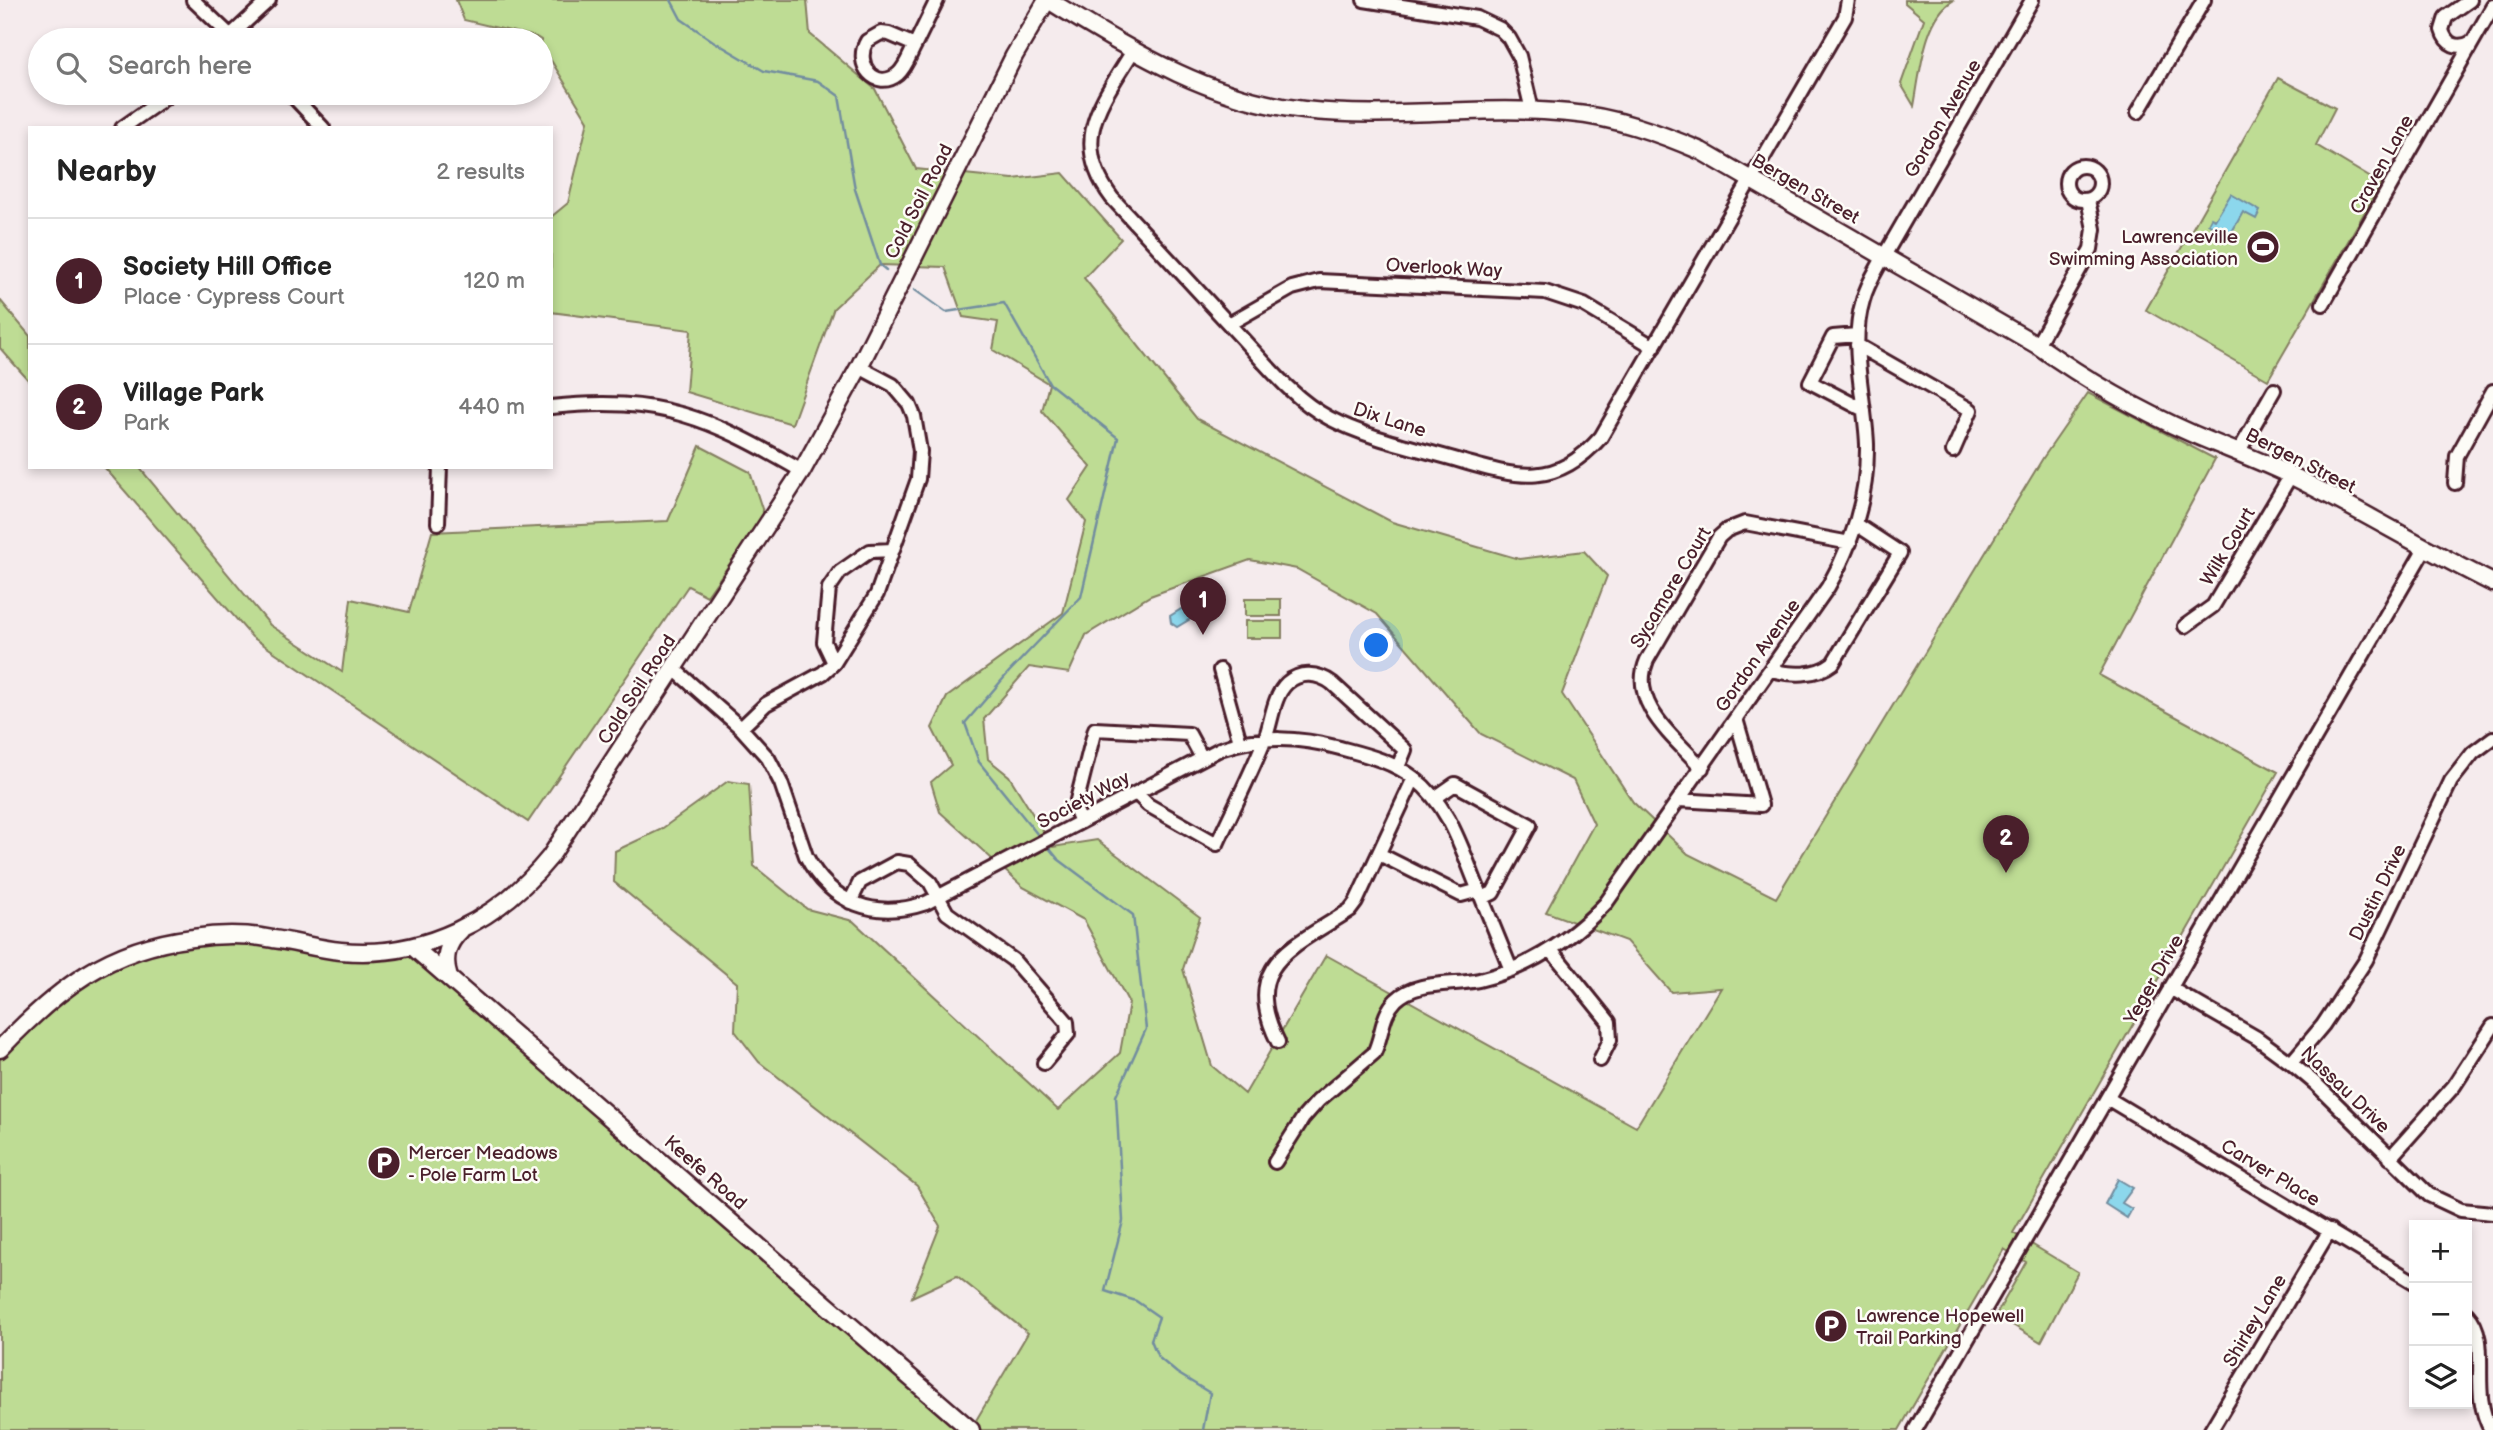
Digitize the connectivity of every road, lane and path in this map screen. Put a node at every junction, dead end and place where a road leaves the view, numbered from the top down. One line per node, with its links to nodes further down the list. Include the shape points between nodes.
1 (193, 0): 11 (street)
2 (269, 0): 12 (street)
3 (937, 0): 14 (street)
4 (1048, 0): 15 (street, Bergen Street); 30 (street, Cold Soil Road, via 1014,56)
5 (1364, 0): 18 (street, via 1477,18 1500,29 1519,56)
6 (1848, 0): 22 (street, Dix Lane, via 1845,17)
7 (2032, 0): 24 (street, Gordon Avenue)
8 (2204, 0): 19 (street)
9 (2470, 0): 13 (street, via 2446,18 2442,30 2453,46)
10 (2493, 6): 13 (street, Craven Lane)
11 (220, 28)
12 (242, 28)
13 (2472, 42): 25 (street, Craven Lane)
14 (915, 45): 14 (street, via 894,77 879,79 863,64 862,48 873,36 889,34)
15 (1133, 51): 18 (street, Bergen Street, via 1210,88 1303,110); 26 (street, Dix Lane, via 1094,121 1092,148 1098,175 1112,198)
16 (155, 105): 20 (street)
17 (301, 105): 21 (street)
18 (1532, 110): 22 (street, Bergen Street, via 1641,128 1701,151)
19 (2138, 111)
20 (125, 126)
21 (321, 126)
22 (1751, 180): 24 (street, Bergen Street); 29 (street, Dix Lane)
23 (2088, 200): 28 (street, via 2094,229 2091,249)
24 (1884, 256): 27 (street, Gordon Avenue, via 1863,299); 28 (street, Bergen Street)
25 (2323, 304)
26 (1229, 324): 29 (street, Overlook Way, via 1292,288 1319,281 1518,290 1575,301); 29 (street, Dix Lane, via 1291,390 1328,417 1359,431 1518,475 1551,472 1590,449)
27 (1857, 340): 34 (street, Gordon Avenue); 34 (street, via 1833,337 1810,382); 35 (street, via 1971,410)
28 (2037, 345): 36 (street, Bergen Street, via 2111,393 2193,434)
29 (1654, 347)
30 (859, 367): 38 (street, Cold Soil Road); 45 (street, via 903,395 914,416 918,479)
31 (2274, 390): 36 (street)
32 (2493, 391): 40 (street, via 2456,456)
33 (553, 407): 38 (street, via 610,403 687,415 736,434)
34 (1864, 410): 42 (street, Gordon Avenue, via 1866,473)
35 (1953, 451)
36 (2239, 451): 39 (street, Bergen Street)
37 (440, 469): 41 (street)
38 (802, 471): 49 (street, Cold Soil Road)
39 (2291, 475): 44 (street, Bergen Street); 47 (street, Wilk Court, via 2213,606)
40 (2455, 483)
41 (438, 523)
42 (1856, 524): 43 (street, Gordon Avenue); 51 (street, via 1900,553 1894,564 1833,663 1816,673)
43 (1850, 543): 51 (street, Gordon Avenue, via 1828,587); 59 (street, Sycamore Court, via 1745,523 1719,537 1647,660 1642,678 1650,708)
44 (2425, 548): 46 (street, Bergen Street); 74 (street, Yeger Drive)
45 (893, 550): 48 (street, via 877,594); 48 (street, via 870,551 840,572 829,588 824,642)
46 (2493, 583)
47 (2185, 626)
48 (834, 663): 53 (street, via 766,704)
49 (674, 669): 53 (street, Society Way); 69 (street, Cold Soil Road, via 537,873 505,903)
50 (1220, 670): 56 (street)
51 (1770, 670): 52 (street, Gordon Avenue)
52 (1736, 719): 59 (street, Gordon Avenue); 63 (street, via 1761,805)
53 (741, 727): 68 (street, Society Way, via 777,773 813,869)
54 (2493, 737): 80 (street, Dustin Drive, via 2451,781 2366,960 2323,1025)
55 (1265, 738): 56 (street, Society Way); 58 (street, Society Way, via 1333,746); 58 (street, via 1285,685 1300,676 1319,676 1405,750); 61 (street, via 1217,844 1148,805)
56 (1240, 742): 57 (street, Society Way)
57 (1202, 758): 61 (street, Society Way); 64 (street, via 1189,734 1096,729 1075,807)
58 (1398, 767): 60 (street, Society Way)
59 (1702, 768): 63 (street, Gordon Avenue)
60 (1414, 778): 62 (street, Society Way); 65 (street)
61 (1136, 793): 64 (street, Society Way)
62 (1434, 798): 66 (street, Society Way, via 1454,828); 66 (street, via 1455,784 1530,825 1493,893)
63 (1679, 800): 71 (street, Gordon Avenue, via 1606,903)
64 (1081, 822): 67 (street, Society Way)
65 (1379, 854): 66 (street, via 1461,895); 76 (street, via 1350,910 1284,954 1269,973 1264,996)
66 (1480, 894): 72 (street, Society Way)
67 (939, 897): 68 (street, Society Way, via 896,911); 68 (street, via 930,882 903,861 860,882); 79 (street, via 947,913 1013,960 1067,1022 1068,1034)
68 (850, 902)
69 (462, 929): 70 (street, Cold Soil Road); 73 (street, via 446,952)
70 (413, 947): 73 (street, Keefe Road); 77 (street, Cold Soil Road, via 342,951 247,936 168,942 120,957 76,980)
71 (1551, 950): 72 (street, Gordon Avenue); 78 (street, via 1609,1022 1610,1040)
72 (1511, 970): 83 (street, Gordon Avenue, via 1402,995 1387,1012 1374,1054 1318,1101)
73 (449, 978): 88 (street, Keefe Road)
74 (2170, 988): 80 (street, Nassau Drive, via 2258,1038); 81 (street, Yeger Drive)
75 (2493, 1026): 82 (street, via 2454,1086)
76 (1278, 1042)
77 (0, 1049)
78 (1600, 1060)
79 (1044, 1063)
80 (2291, 1063): 82 (street, Nassau Drive)
81 (2107, 1098): 85 (street, Carver Place); 89 (street, Yeger Drive)
82 (2390, 1158): 84 (street, Nassau Drive, via 2419,1188 2443,1203 2460,1210)
83 (1275, 1162)
84 (2493, 1213)
85 (2330, 1230): 86 (street, Carver Place); 90 (street, Shirley Lane)
86 (2409, 1279)
87 (2472, 1318): 91 (street, via 2482,1326 2490,1346 2482,1400)
88 (971, 1430)
89 (1915, 1430)
90 (2211, 1430)
91 (2491, 1430)

